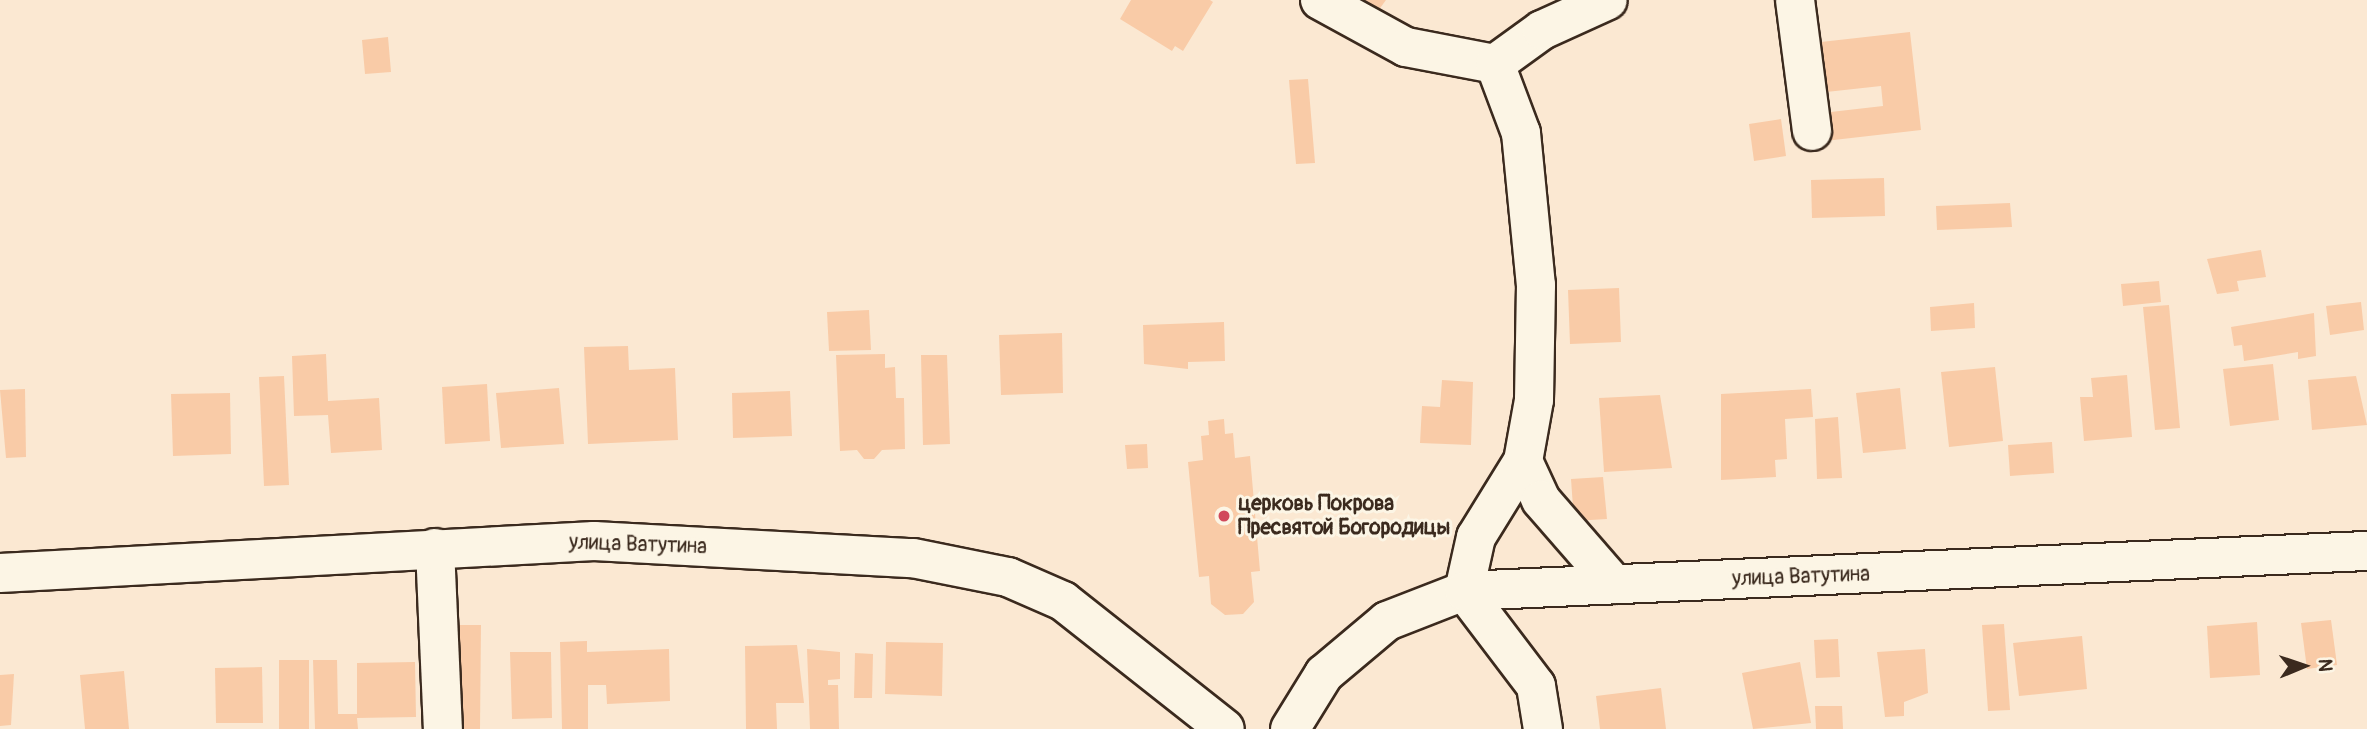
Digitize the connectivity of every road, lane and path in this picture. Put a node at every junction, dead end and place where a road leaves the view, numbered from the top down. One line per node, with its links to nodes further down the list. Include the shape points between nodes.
1 (1320, 0): 4 (street, via 1406,47)
2 (1608, 0): 4 (street, via 1542,30)
3 (1795, 0): 5 (street)
4 (1496, 64): 6 (street, via 1521,134 1536,285 1534,400)
5 (1812, 131)
6 (1523, 461): 10 (street, via 1541,500); 11 (street, via 1476,537)
7 (435, 548): 9 (street, улица Ватутина, via 223,565); 12 (street); 13 (street, улица Ватутина, via 622,542 913,558 1008,577 1063,601)
8 (2367, 551): 10 (street, улица Ватутина)
9 (0, 573)
10 (1614, 584): 11 (street, улица Ватутина)
11 (1464, 591): 14 (street, улица Ватутина, via 1387,621 1324,674); 15 (street, via 1536,686)
12 (443, 729)
13 (1225, 729)
14 (1290, 729)
15 (1543, 729)

